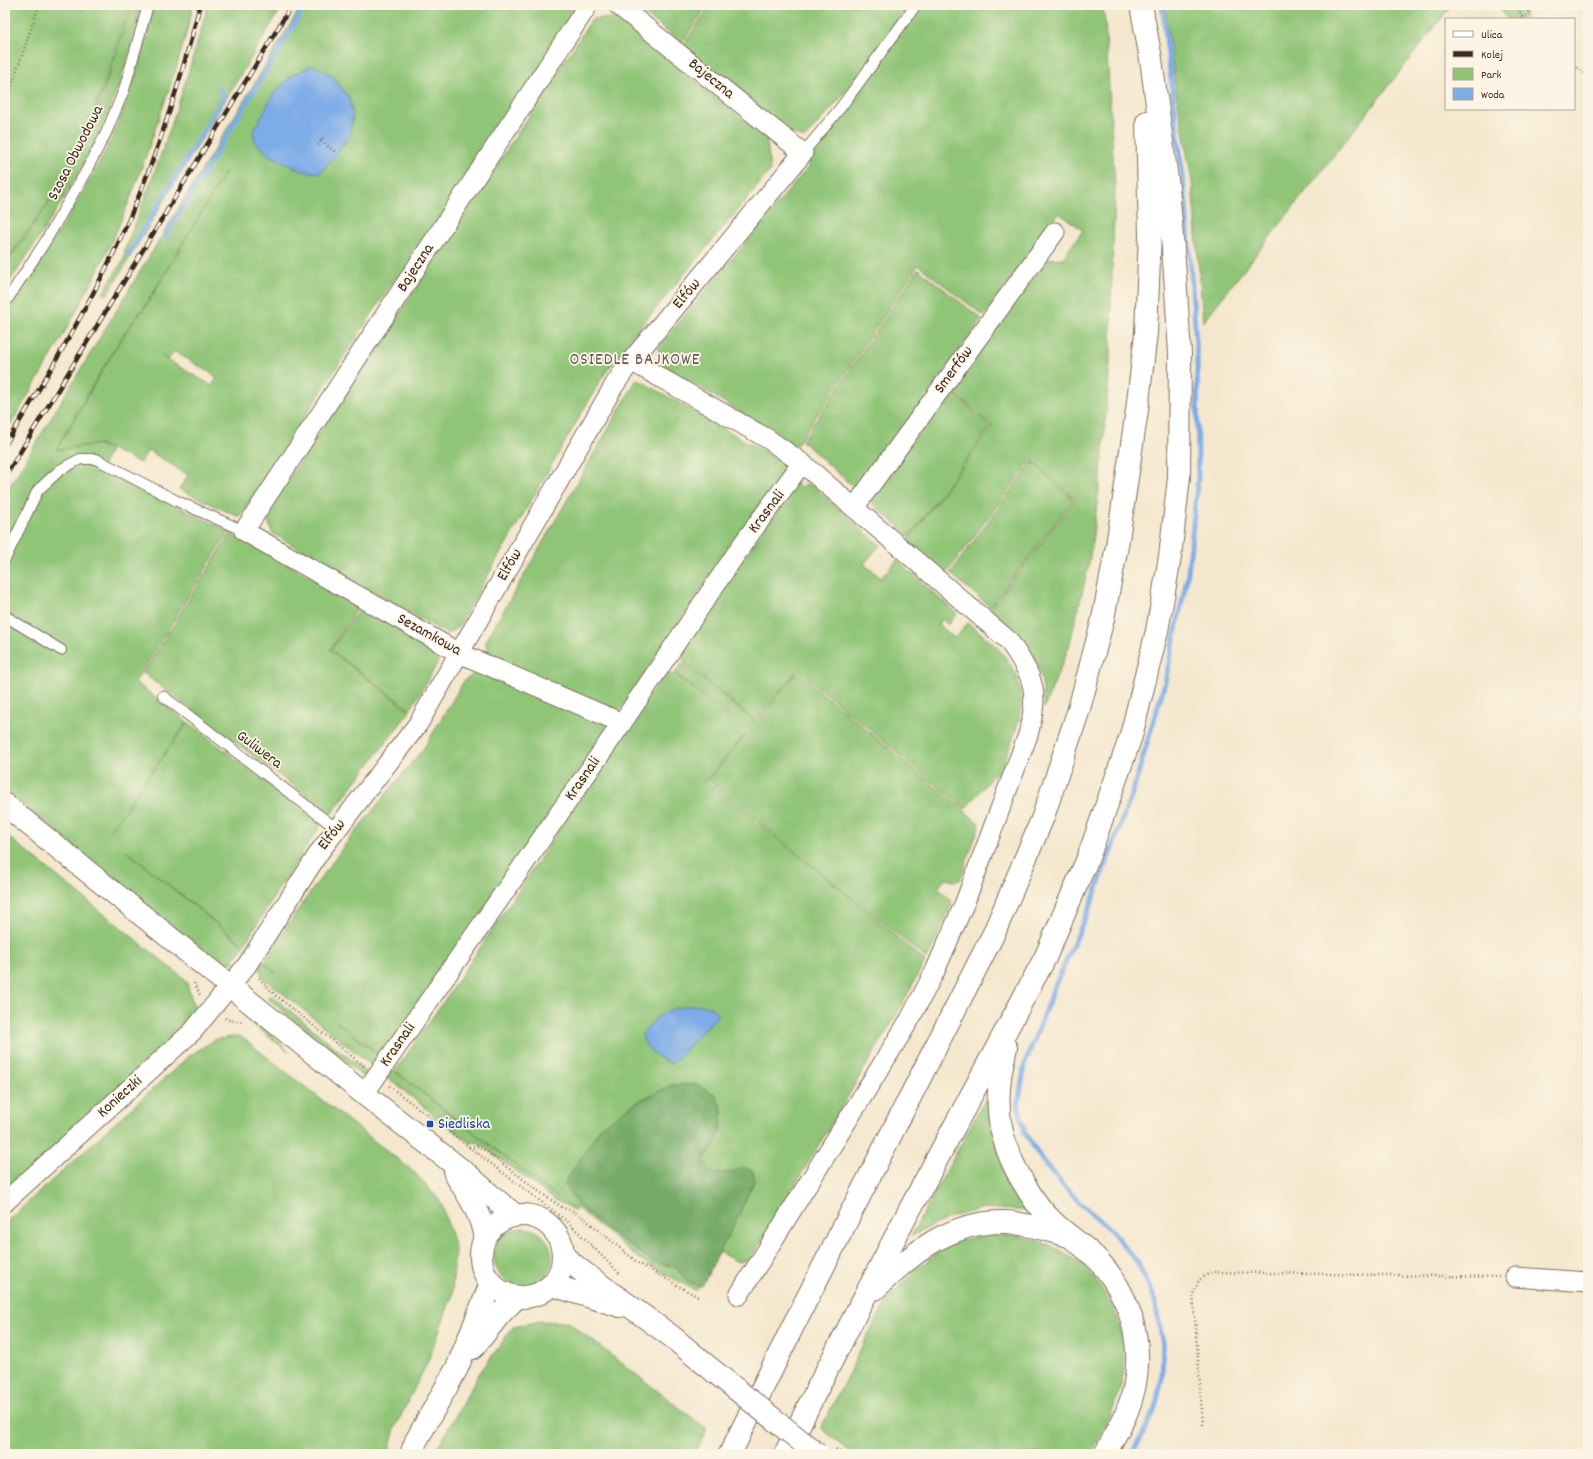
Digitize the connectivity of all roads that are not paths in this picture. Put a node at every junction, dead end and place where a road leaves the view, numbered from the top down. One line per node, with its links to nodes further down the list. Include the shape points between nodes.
1 (148, 5): 9 (lane, Szosa Obwodowa, via 124,90 106,133 45,242)
2 (588, 5): 13 (street, Bajeczna)
3 (618, 5): 7 (street, Bajeczna)
4 (916, 5): 7 (lane, via 841,107)
5 (1136, 5): 41 (main road, via 1146,118 1150,234 1146,334 1117,546 1103,619 1079,708 1043,817 994,933 804,1302)
6 (1141, 5): 23 (main road, via 1168,187 1180,354 1179,477 1170,557 1157,631 1131,736 1088,858 1045,958)
7 (803, 153): 10 (street, Elfów)
8 (1055, 232): 12 (street, Smerfów)
9 (5, 303)
10 (631, 361): 11 (street, via 768,439); 17 (street, Elfów, via 615,384)
11 (802, 464): 12 (street); 19 (street, Krasnali, via 748,537)
12 (854, 508): 35 (street, via 1009,641 1027,669 1035,692 1034,712 1028,735 935,971 910,1019)
13 (244, 531): 14 (lane, via 96,460 80,459 60,470 38,490); 17 (street, Sezamkowa)
14 (5, 560)
15 (5, 616): 16 (lane)
16 (61, 650)
17 (459, 653): 19 (street, Sezamkowa); 21 (street, Elfów, via 418,724)
18 (163, 696): 21 (lane, Guliwera)
19 (622, 722): 24 (street, Krasnali)
20 (5, 805): 22 (main road)
21 (337, 829): 22 (street, Elfów, via 303,876 247,965)
22 (230, 986): 24 (main road); 26 (street, Konieczki, via 193,1031)
23 (1020, 1007): 28 (main road, via 999,1077 1001,1131 1018,1175 1047,1217); 37 (main road)
24 (364, 1094): 25 (main road)
25 (444, 1158): 27 (main road); 29 (main road, via 470,1197 483,1225)
26 (5, 1202)
27 (515, 1215): 29 (main road, via 492,1227); 30 (main road, via 528,1215 551,1226 559,1236)
28 (1067, 1236): 37 (main road, via 1005,1222 982,1224 951,1232 924,1246); 44 (main road, via 1098,1260 1112,1276 1130,1310 1136,1338 1137,1366 1133,1392 1126,1413)
29 (485, 1238): 33 (main road, via 481,1250 481,1263)
30 (563, 1256): 34 (main road, via 560,1274); 38 (main road)
31 (1515, 1277): 32 (street)
32 (1588, 1282)
33 (491, 1283): 36 (main road, via 503,1293); 39 (main road)
34 (552, 1285): 36 (main road, via 542,1293 530,1297); 38 (main road)
35 (740, 1295)
36 (516, 1297): 39 (main road)
37 (864, 1299): 42 (main road)
38 (640, 1313): 43 (main road, bridge)
39 (457, 1368): 40 (main road, via 416,1440)
40 (411, 1454)
41 (730, 1454)
42 (785, 1454)
43 (817, 1454)
44 (1105, 1454)

